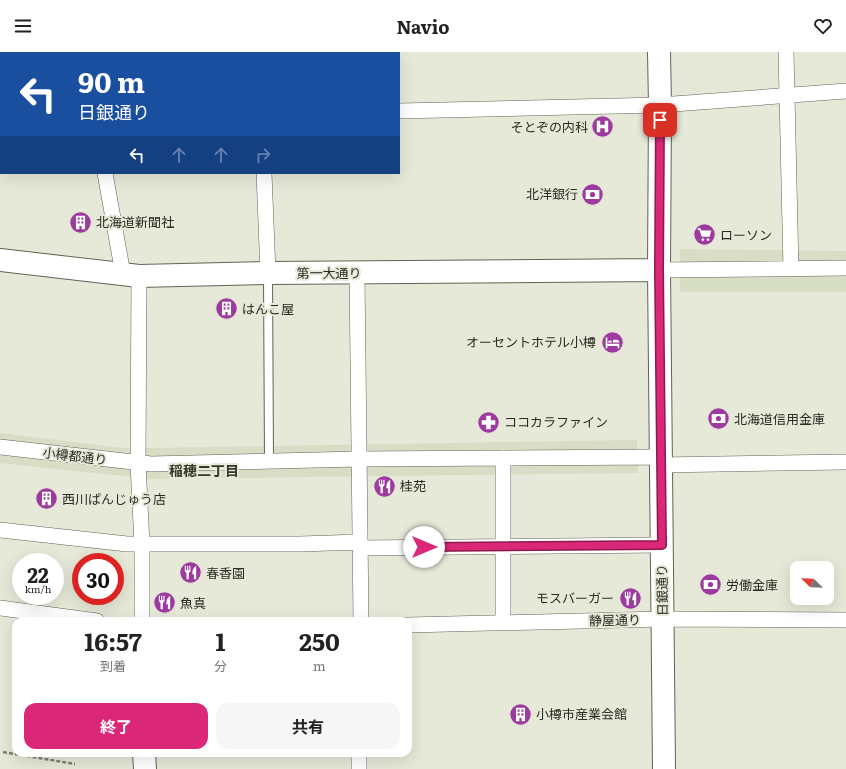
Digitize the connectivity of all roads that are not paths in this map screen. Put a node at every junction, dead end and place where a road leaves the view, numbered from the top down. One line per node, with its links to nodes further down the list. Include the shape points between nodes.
1 (659, 52): 5 (street, 日銀通り)
2 (786, 52): 4 (street)
3 (846, 91): 4 (street)
4 (786, 95): 5 (street); 11 (street)
5 (660, 105): 6 (street); 12 (street, 日銀通り)
6 (400, 111)
7 (105, 174): 15 (street)
8 (264, 174): 13 (street)
9 (0, 260): 15 (street, 第一大通り)
10 (846, 268): 11 (street)
11 (791, 269): 12 (street)
12 (659, 270): 14 (street, 第一大通り); 20 (street, 日銀通り)
13 (268, 273): 14 (street, 第一大通り); 15 (street, 第一大通り); 19 (lane)
14 (357, 274): 18 (street)
15 (131, 275): 22 (street)
16 (0, 447): 22 (street, 小樽都通り)
17 (503, 458): 18 (street, 小樽都通り); 20 (street, 小樽都通り); 27 (street)
18 (360, 459): 19 (street, 小樽都通り); 25 (street)
19 (269, 461): 22 (street, 小樽都通り)
20 (661, 461): 21 (street, 小樽都通り); 26 (street, 日銀通り)
21 (846, 462)
22 (144, 464): 24 (street)
23 (0, 530): 24 (street)
24 (142, 545): 25 (street); 30 (street)
25 (360, 545): 27 (street); 31 (street)
26 (662, 545): 27 (street); 32 (street, 日銀通り)
27 (503, 547): 34 (street)
28 (0, 608): 29 (street)
29 (67, 617)
30 (142, 617)
31 (361, 617)
32 (663, 619): 33 (street, 静屋通り); 34 (street, 静屋通り); 40 (street, 日銀通り)
33 (846, 620)
34 (503, 623): 35 (street, 静屋通り)
35 (412, 625)
36 (144, 757): 38 (street)
37 (359, 757): 39 (street)
38 (144, 769)
39 (359, 769)
40 (664, 769)

